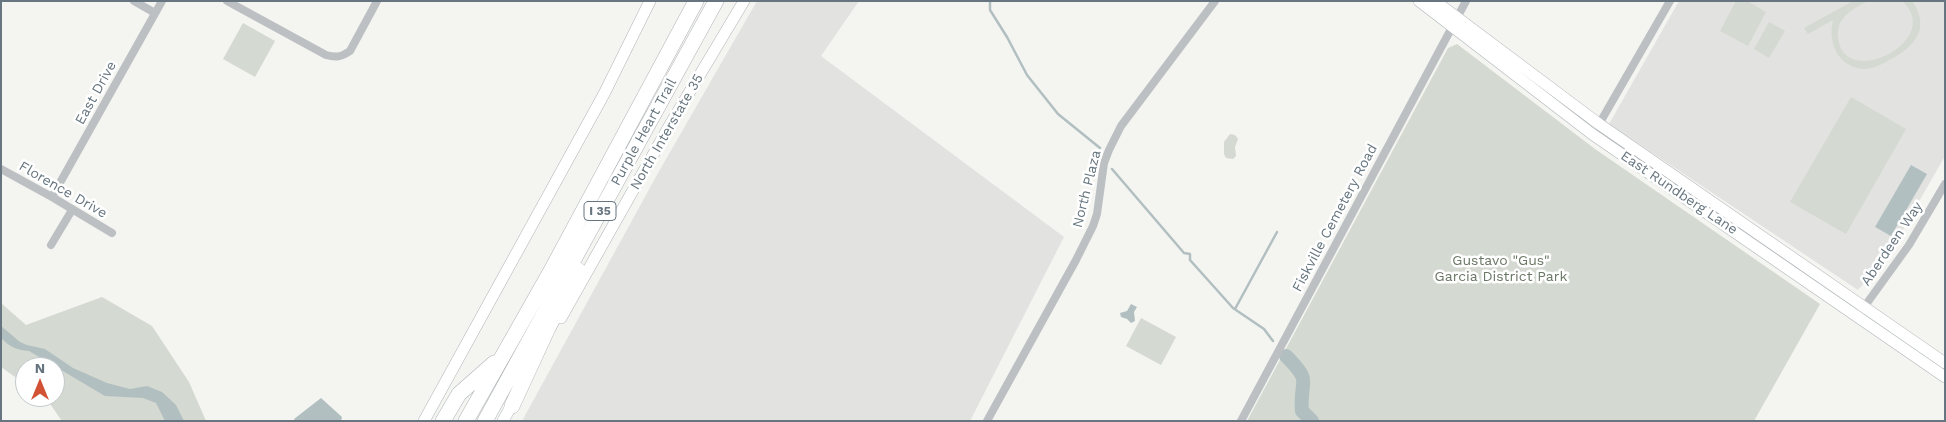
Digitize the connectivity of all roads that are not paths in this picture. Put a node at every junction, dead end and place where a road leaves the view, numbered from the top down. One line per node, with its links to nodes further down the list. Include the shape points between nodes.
1 (134, 1): 14 (street)
2 (162, 1): 14 (street, East Drive)
3 (227, 1): 4 (street, via 335,57 350,51)
4 (377, 1)
5 (650, 1): 35 (main road, via 604,94)
6 (696, 1): 31 (highway, Purple Heart Trail / I 35, via 552,269)
7 (716, 1): 16 (highway, Purple Heart Trail / I 35)
8 (744, 1): 34 (main road, North Interstate 35)
9 (1215, 1): 40 (street, North Plaza, via 1114,138 1104,163 1093,226)
10 (1419, 1): 15 (main road, East Rundberg Lane)
11 (1435, 1): 15 (main road, East Rundberg Lane)
12 (1466, 1): 15 (street, Fiskville Cemetery Road)
13 (1670, 1): 17 (street)
14 (155, 13): 22 (street, East Drive)
15 (1454, 22): 17 (main road, East Rundberg Lane); 41 (street, Fiskville Cemetery Road)
16 (653, 116): 34 (highway, via 637,159 548,328); 38 (highway, Purple Heart Trail / I 35)
17 (1596, 129): 18 (main road, East Rundberg Lane); 20 (main road, East Rundberg Lane)
18 (1650, 158): 20 (main road); 24 (main road, East Rundberg Lane)
19 (1, 169): 22 (street, Florence Drive)
20 (1651, 174): 25 (main road, East Rundberg Lane)
21 (1945, 184): 28 (street, Aberdeen Way, via 1909,245)
22 (52, 197): 23 (street, Florence Drive)
23 (72, 210): 26 (street, Florence Drive); 27 (street)
24 (1727, 211): 25 (main road); 28 (main road, East Rundberg Lane)
25 (1719, 221): 28 (main road, East Rundberg Lane)
26 (112, 234)
27 (51, 245)
28 (1861, 311): 29 (main road, East Rundberg Lane); 30 (main road, East Rundberg Lane)
29 (1917, 343): 30 (main road); 32 (main road, East Rundberg Lane)
30 (1908, 351): 33 (main road, East Rundberg Lane)
31 (502, 355): 36 (highway, via 459,394); 37 (highway, Purple Heart Trail / I 35)
32 (1945, 363)
33 (1945, 377)
34 (512, 406): 39 (main road, North Interstate 35)
35 (424, 421)
36 (443, 421)
37 (466, 421)
38 (485, 421)
39 (503, 421)
40 (987, 421)
41 (1240, 421)

